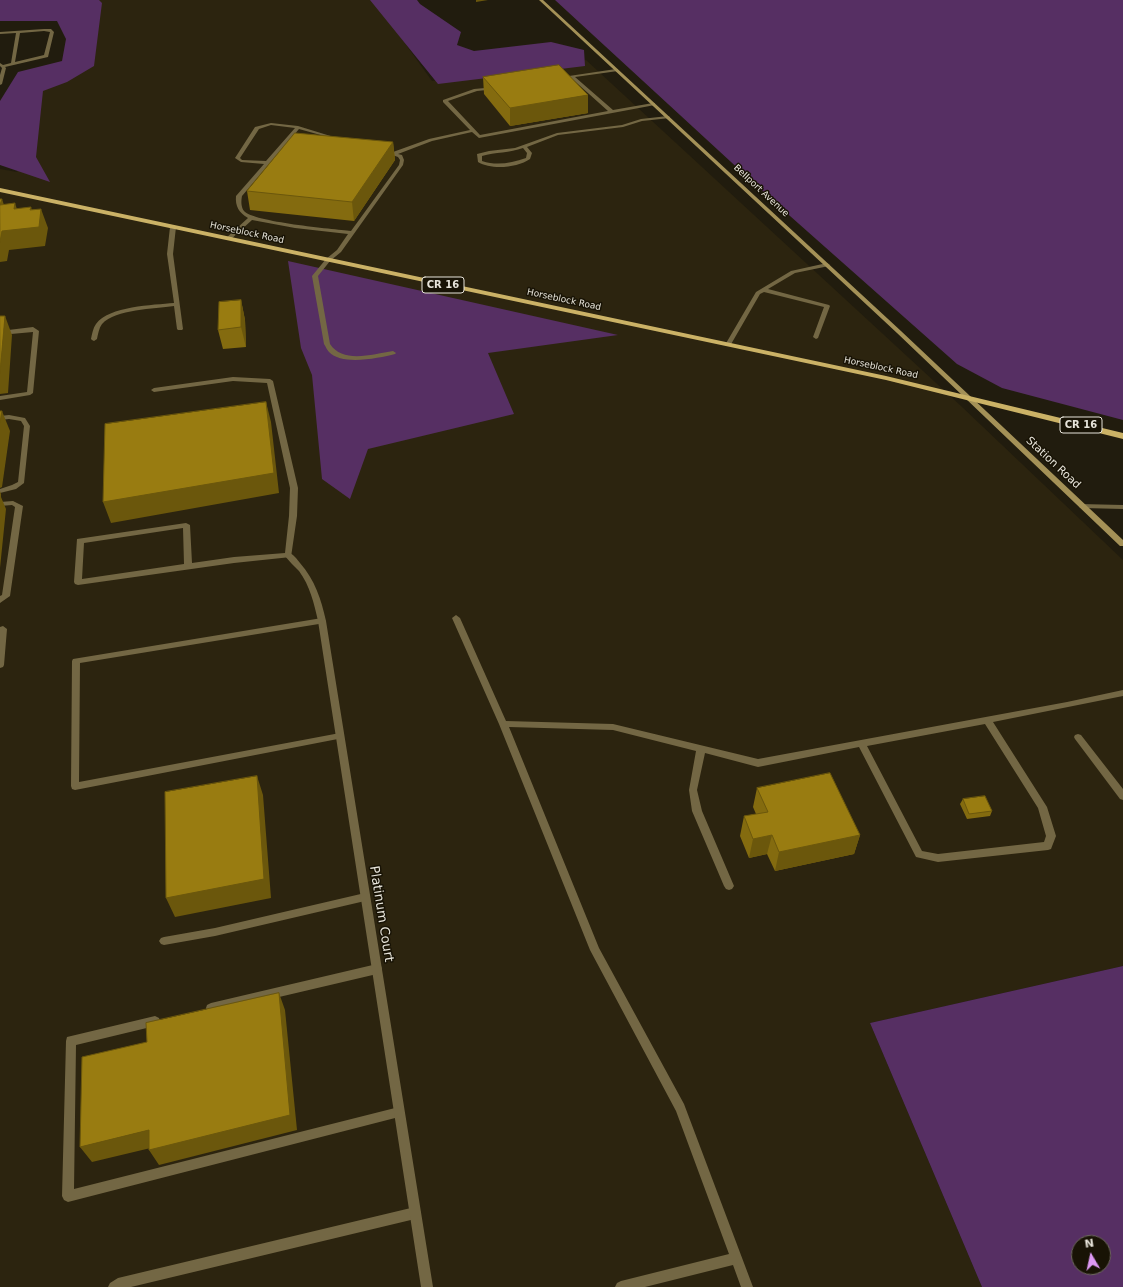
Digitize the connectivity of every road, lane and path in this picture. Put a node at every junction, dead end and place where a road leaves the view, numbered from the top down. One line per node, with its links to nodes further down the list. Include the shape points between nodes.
1 (541, 0): 6 (main road, Bellport Avenue)
2 (18, 32): 3 (street); 4 (street); 4 (street, via 52,32 46,56)
3 (0, 33)
4 (13, 63): 5 (street)
5 (1, 65): 9 (street, via 4,68)
6 (616, 70): 7 (street); 11 (main road, Bellport Avenue)
7 (572, 76): 8 (street); 12 (street)
8 (564, 77)
9 (0, 84)
10 (498, 87): 15 (street, via 476,90 445,101)
11 (653, 104): 12 (street); 13 (main road, Bellport Avenue)
12 (612, 112): 15 (street, via 479,137)
13 (668, 117): 17 (street, via 641,120 623,126 557,134); 27 (main road, Bellport Avenue)
14 (298, 127): 16 (street); 20 (street); 20 (street, via 271,124 257,128 237,158 240,161)
15 (472, 131): 19 (street, via 431,140)
16 (342, 140)
17 (524, 146): 17 (street, via 479,155 480,162 499,165 528,159 530,153)
18 (380, 149): 19 (street)
19 (395, 153): 24 (street, via 400,156 401,165)
20 (267, 163): 22 (street, via 239,196 238,202 242,212)
21 (0, 190): 23 (main road, Horseblock Road / CR 16)
22 (251, 218): 24 (street); 25 (street)
23 (173, 227): 25 (main road, Horseblock Road / CR 16); 29 (street, via 170,254)
24 (352, 234): 26 (street)
25 (228, 239): 26 (main road, Horseblock Road / CR 16)
26 (328, 260): 34 (main road, Horseblock Road / CR 16); 35 (street, via 315,276 330,351 336,356 346,358)
27 (827, 265): 28 (street, via 793,272); 37 (main road, Bellport Avenue)
28 (763, 290): 32 (street, via 827,306); 34 (street, via 758,293)
29 (177, 304): 30 (street); 33 (street, via 120,313 106,318 98,325)
30 (180, 329)
31 (0, 333): 38 (street, via 33,329 36,331 30,393)
32 (816, 337)
33 (94, 339)
34 (728, 345): 37 (main road, Horseblock Road / CR 16)
35 (393, 353)
36 (154, 390): 46 (street, via 233,379 270,381 294,488 294,516)
37 (968, 397): 40 (main road, Horseblock Road / CR 16); 43 (main road, Station Road)
38 (0, 398)
39 (0, 418): 41 (street, via 23,419 27,426 21,482)
40 (1123, 436)
41 (0, 491)
42 (0, 504): 48 (street, via 13,503 19,506 6,596)
43 (1082, 506): 44 (street); 45 (main road, Station Road)
44 (1123, 507)
45 (1123, 544)
46 (288, 555): 47 (street); 50 (street, Platinum Court, via 301,567 310,581 316,594)
47 (188, 566): 47 (street, via 101,578 78,582 80,541 186,525)
48 (0, 600)
49 (456, 618): 55 (street)
50 (322, 621): 56 (street, Platinum Court); 56 (street, via 76,661 75,786)
51 (0, 630): 52 (street, via 3,629)
52 (0, 665)
53 (1123, 693): 54 (street)
54 (987, 720): 58 (street); 58 (street, via 1042,807 1051,836 1048,846 938,858 919,854)
55 (503, 724): 59 (street, via 613,727); 69 (street, via 595,950 680,1108)
56 (340, 736): 62 (street, Platinum Court)
57 (1078, 737): 60 (street)
58 (862, 744): 59 (street, via 758,763)
59 (701, 749): 61 (street, via 693,790 697,811)
60 (1123, 796)
61 (729, 886)
62 (365, 897): 63 (street, via 215,932); 64 (street, Platinum Court)
63 (164, 941)
64 (377, 969): 65 (street); 67 (street, Platinum Court)
65 (200, 1011)
66 (162, 1020): 67 (street, via 71,1041 68,1196)
67 (399, 1112): 68 (street, Platinum Court)
68 (415, 1213): 70 (street); 71 (street, Platinum Court)
69 (736, 1258): 72 (street); 73 (street)
70 (114, 1287)
71 (427, 1287)
72 (621, 1287)
73 (747, 1287)

